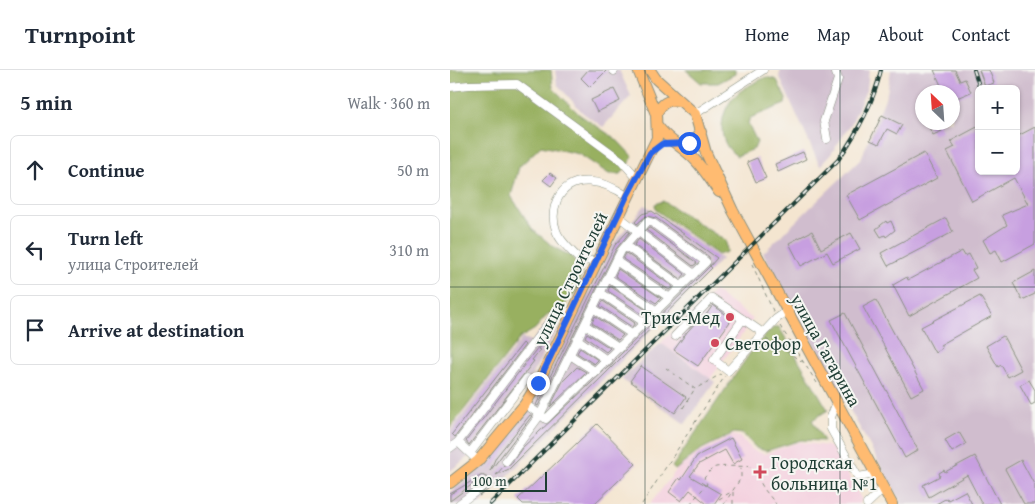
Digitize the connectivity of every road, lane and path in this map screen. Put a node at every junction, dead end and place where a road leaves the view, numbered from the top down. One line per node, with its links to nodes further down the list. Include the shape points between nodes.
1 (638, 70): 7 (main road)
2 (650, 70): 6 (main road)
3 (763, 70): 8 (street)
4 (835, 70): 11 (street, via 838,79 824,121)
5 (450, 87): 14 (street, via 517,84 622,161)
6 (680, 100): 7 (main road, via 662,104); 8 (main road)
7 (656, 114): 9 (main road)
8 (695, 114): 10 (main road)
9 (656, 126): 12 (main road); 13 (main road, улица Строителей, via 657,138)
10 (701, 132): 12 (main road, via 696,139); 16 (main road, via 706,153)
11 (827, 139)
12 (677, 144): 13 (main road, via 662,144); 16 (main road, via 698,162)
13 (652, 150): 14 (main road, улица Строителей)
14 (637, 178): 15 (main road, улица Строителей)
15 (627, 196): 17 (main road, улица Строителей); 20 (street, via 603,183 577,181 562,191 552,211 556,232 580,260)
16 (732, 211): 30 (main road, улица Гагарина)
17 (618, 216): 18 (street); 20 (main road, улица Строителей)
18 (638, 233): 19 (street); 22 (street); 22 (street, via 647,221 653,223 706,262)
19 (626, 246): 21 (street); 24 (street)
20 (597, 261): 28 (main road, улица Строителей)
21 (616, 261): 23 (street); 26 (street)
22 (694, 274): 24 (street)
23 (608, 278): 25 (street); 29 (street)
24 (681, 286): 26 (street)
25 (601, 293): 27 (street); 32 (street)
26 (670, 298): 29 (street)
27 (593, 308): 33 (street); 35 (street)
28 (574, 310): 45 (main road, улица Строителей); 51 (street, via 553,317)
29 (657, 311): 32 (street)
30 (786, 312): 34 (street); 47 (main road, улица Гагарина)
31 (743, 319): 34 (street); 36 (street, via 712,298); 43 (street, via 714,360)
32 (645, 323): 35 (street)
33 (585, 324): 37 (street); 38 (street)
34 (762, 334): 41 (path); 43 (street)
35 (632, 335): 38 (street)
36 (675, 336)
37 (578, 339): 39 (street); 40 (street)
38 (620, 348): 40 (street)
39 (570, 355): 44 (street); 50 (street)
40 (608, 361): 44 (street)
41 (803, 362)
42 (666, 368): 46 (path)
43 (728, 371): 46 (path); 65 (path)
44 (596, 372): 50 (street, via 546,419)
45 (538, 383): 48 (main road, улица Строителей); 53 (street, via 527,378)
46 (695, 389): 49 (path)
47 (837, 402): 57 (main road, улица Гагарина); 57 (street, via 831,428 858,477)
48 (525, 404): 50 (street); 54 (main road, улица Строителей)
49 (683, 408)
50 (540, 416): 55 (street)
51 (458, 442): 52 (street); 53 (street)
52 (450, 448)
53 (470, 453): 54 (street)
54 (478, 461): 58 (main road, улица Строителей)
55 (506, 461)
56 (741, 467): 61 (path, via 740,478); 66 (path, via 718,466 712,469 704,478 707,484); 69 (path, via 752,467)
57 (876, 474): 60 (main road, улица Гагарина)
58 (450, 483)
59 (483, 486): 64 (street)
60 (884, 488): 63 (street); 71 (main road, улица Гагарина)
61 (733, 491): 62 (path); 67 (path); 68 (path)
62 (719, 499)
63 (876, 501): 70 (street)
64 (459, 504)
65 (642, 504)
66 (690, 504)
67 (724, 504)
68 (733, 504)
69 (776, 504)
70 (867, 504)
71 (892, 504)

